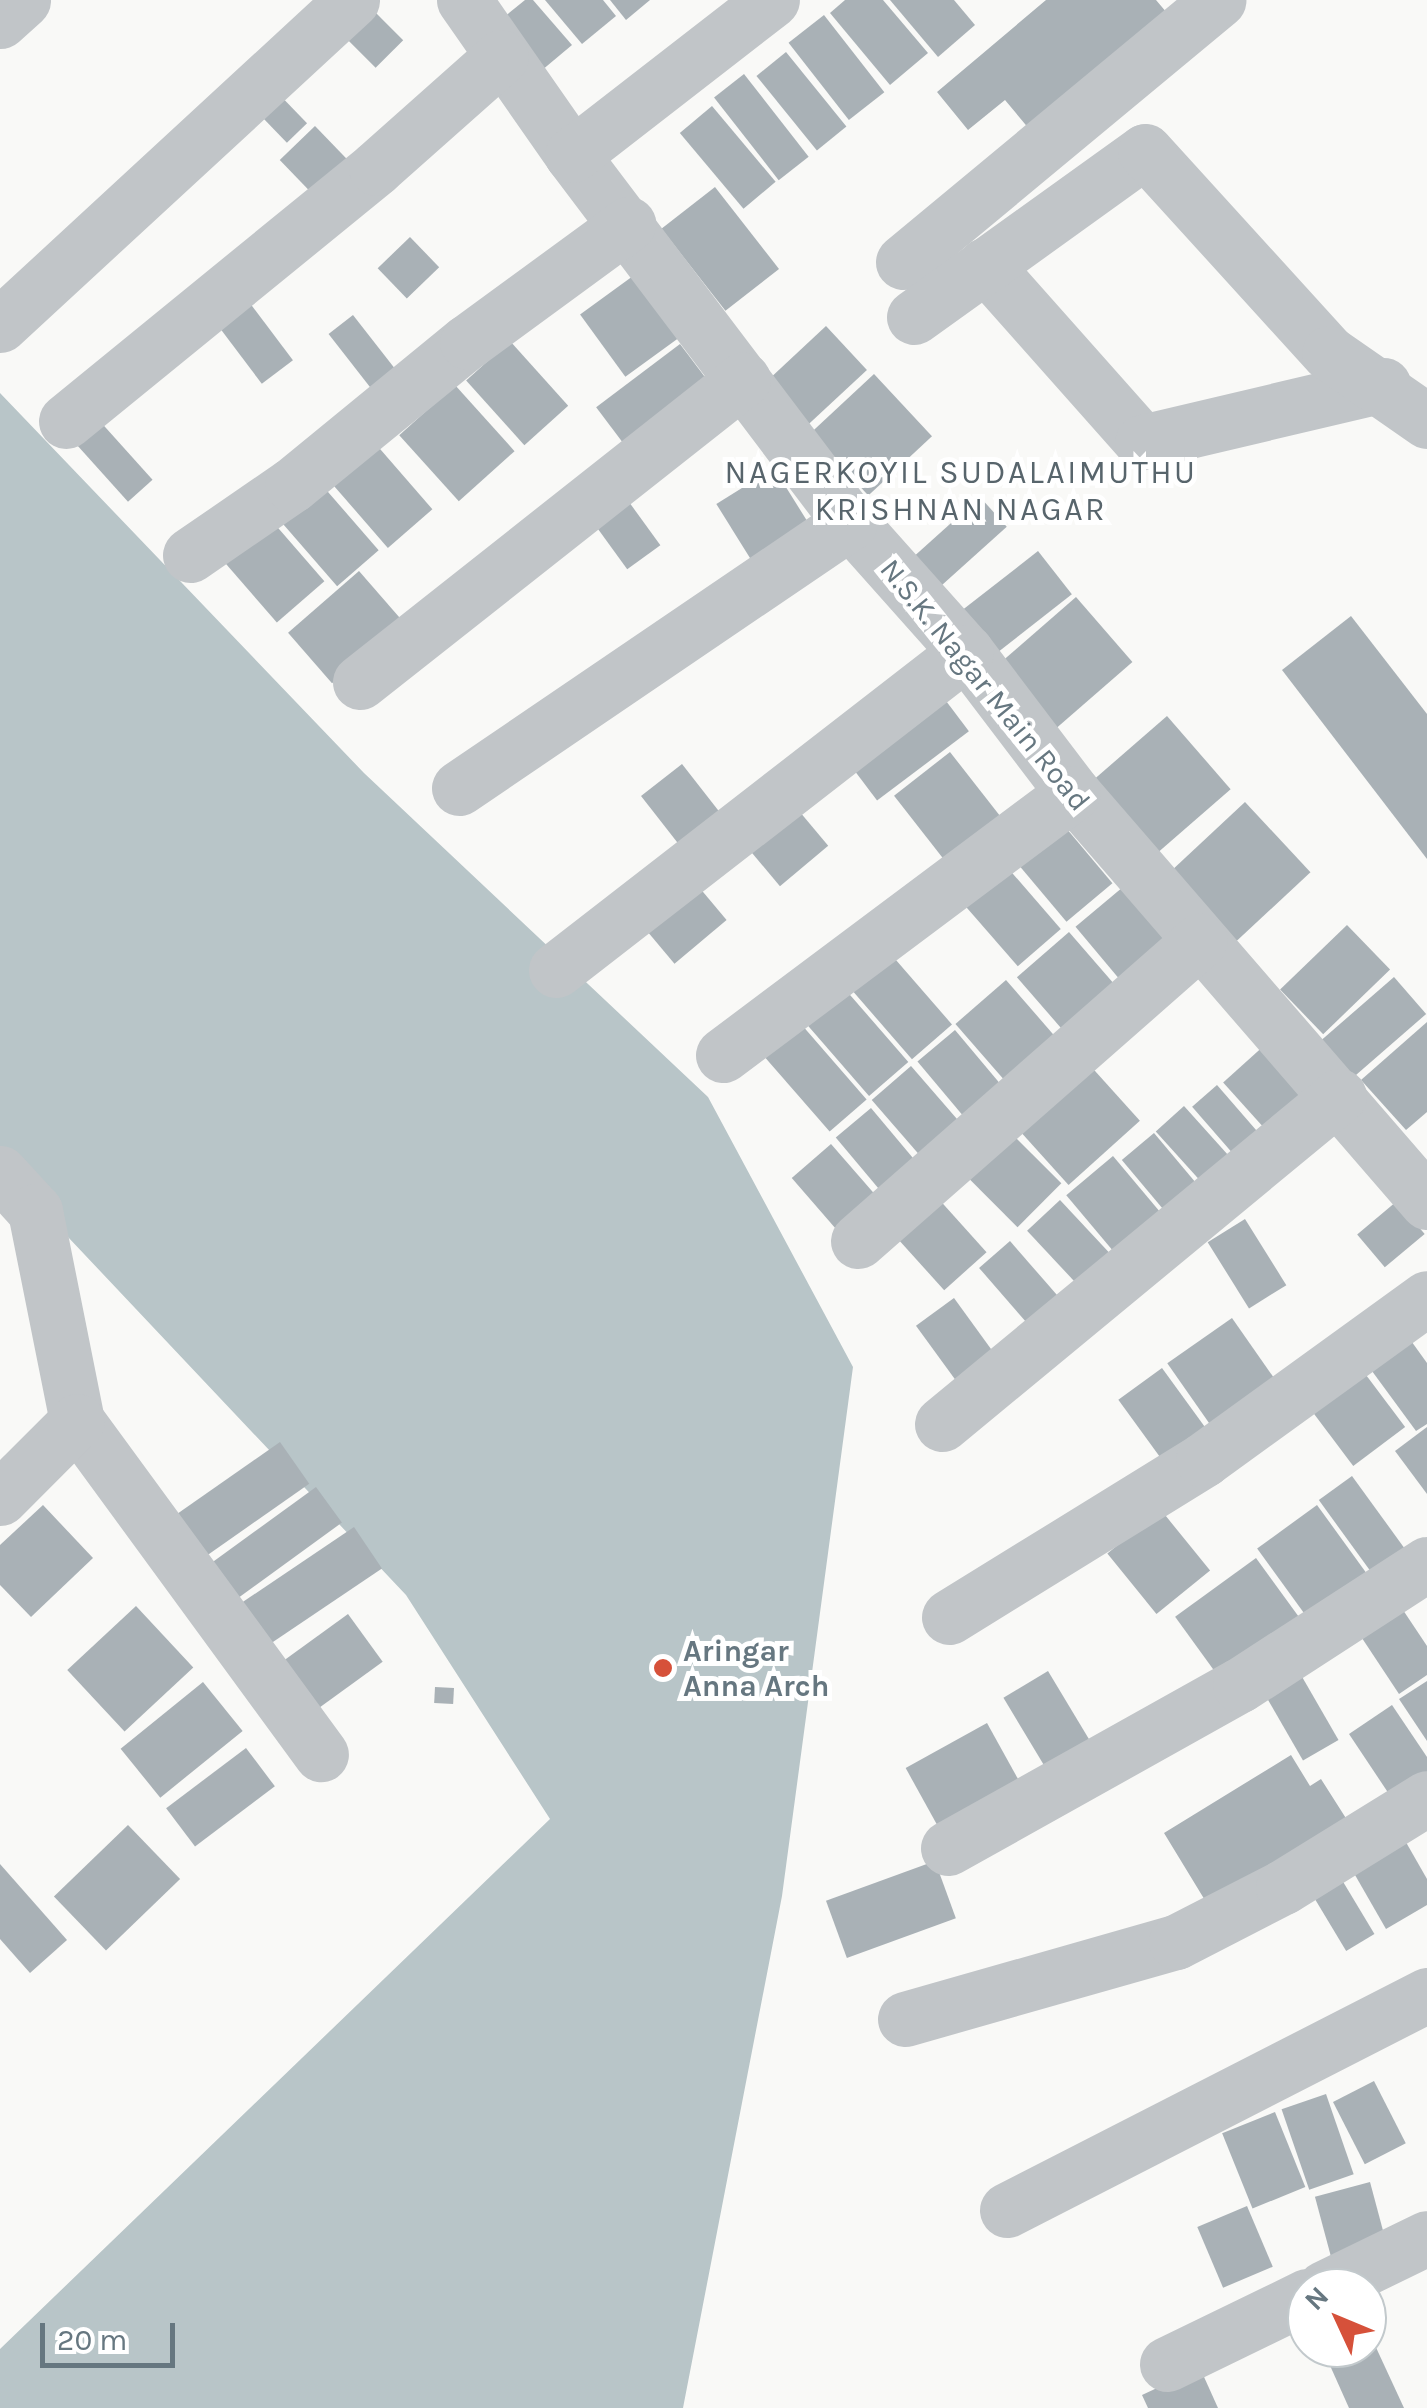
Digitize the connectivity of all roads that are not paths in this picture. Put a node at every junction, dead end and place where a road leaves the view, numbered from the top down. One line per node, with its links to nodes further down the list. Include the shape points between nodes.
1 (23, 0): 6 (street)
2 (352, 0): 12 (street)
3 (772, 0): 7 (street)
4 (1219, 0): 9 (street)
5 (482, 17): 7 (street, N.S.K. Nagar Main Road); 15 (street, via 376,168)
6 (0, 21)
7 (572, 155): 8 (street, N.S.K. Nagar Main Road)
8 (628, 224): 13 (street, N.S.K. Nagar Main Road); 18 (street, via 467,342 292,485)
9 (903, 262)
10 (985, 265): 11 (street); 14 (street, via 1142,442); 14 (street, via 1145,151 1329,353)
11 (914, 317)
12 (0, 324)
13 (743, 379): 17 (street, N.S.K. Nagar Main Road); 20 (street)
14 (1382, 385): 16 (street)
15 (66, 420)
16 (1427, 421)
17 (850, 522): 19 (street, N.S.K. Nagar Main Road); 21 (street)
18 (190, 555)
19 (966, 652): 22 (street, N.S.K. Nagar Main Road); 24 (street)
20 (360, 682)
21 (459, 788)
22 (1074, 794): 23 (street, N.S.K. Nagar Main Road); 25 (street)
23 (1200, 941): 26 (street, N.S.K. Nagar Main Road); 29 (street)
24 (556, 970)
25 (724, 1056)
26 (1339, 1096): 28 (street, N.S.K. Nagar Main Road); 32 (street)
27 (0, 1173): 31 (street, via 35,1212)
28 (1427, 1202)
29 (858, 1241)
30 (1427, 1298): 35 (street, via 1203,1460)
31 (77, 1420): 33 (street); 36 (street)
32 (942, 1424)
33 (0, 1498)
34 (1427, 1564): 38 (street, via 1240,1685)
35 (950, 1617)
36 (321, 1754)
37 (1427, 1798): 40 (street, via 1283,1887 1176,1942)
38 (948, 1848)
39 (1427, 1995): 41 (street)
40 (905, 2020)
41 (1007, 2210)
42 (1427, 2238): 43 (street)
43 (1365, 2268)
44 (1287, 2306): 45 (street)
45 (1167, 2364)

